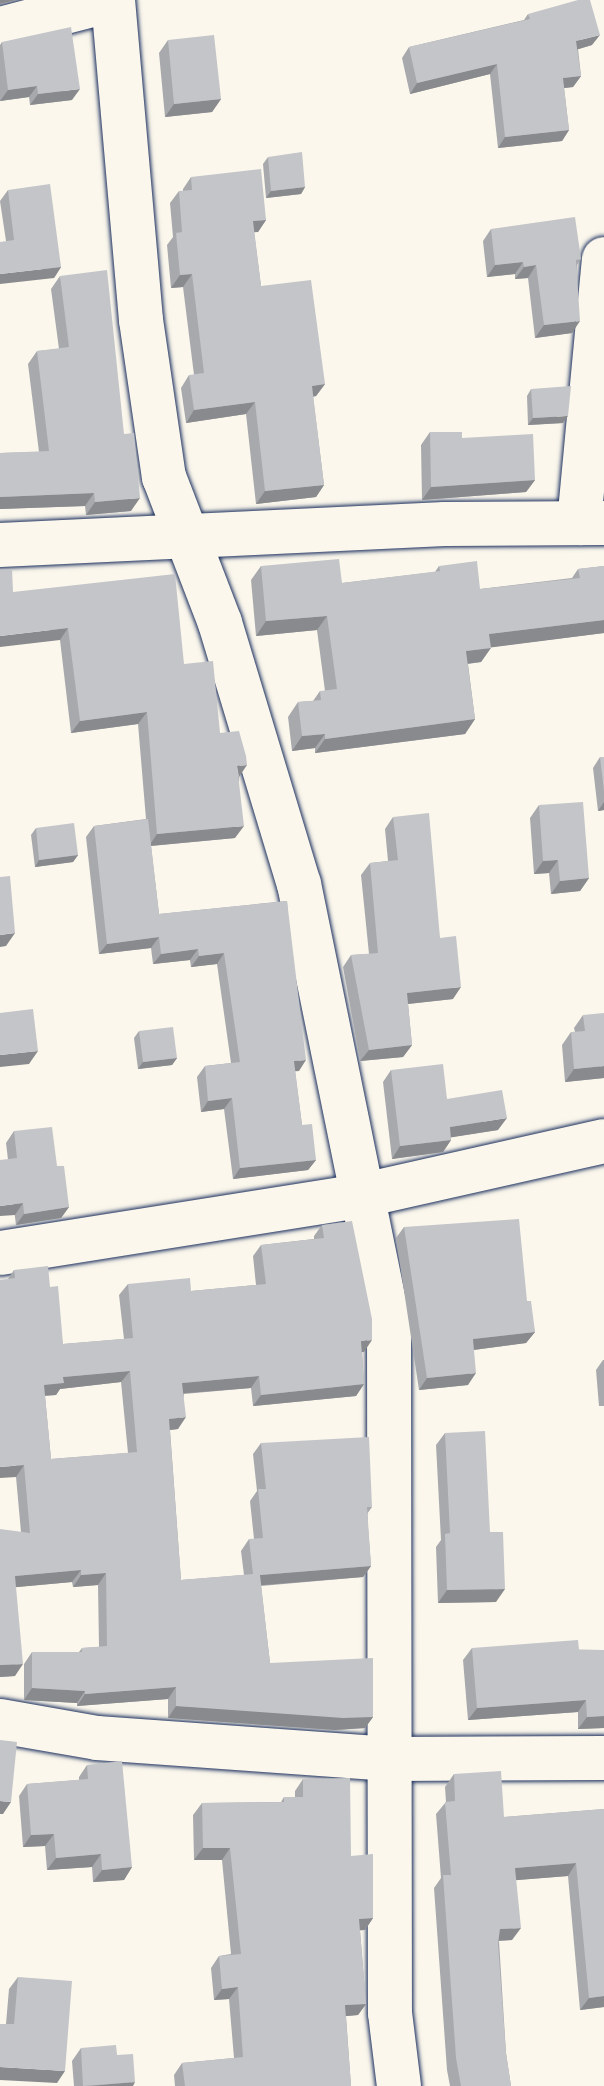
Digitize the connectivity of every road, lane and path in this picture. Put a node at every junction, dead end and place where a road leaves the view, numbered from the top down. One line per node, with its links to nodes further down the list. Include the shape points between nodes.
1 (112, 0): 2 (street); 5 (street, via 141,320 164,477)
2 (0, 29)
3 (604, 259): 4 (street)
4 (592, 523): 5 (street, via 445,524)
5 (187, 538): 6 (street); 8 (street, via 220,623 299,884)
6 (0, 545)
7 (604, 1141): 8 (street)
8 (360, 1196): 9 (street); 12 (street, via 389,1328)
9 (0, 1253)
10 (0, 1721): 12 (street, via 97,1738)
11 (604, 1758): 12 (street)
12 (390, 1759): 13 (street, via 390,2013)
13 (399, 2086)

